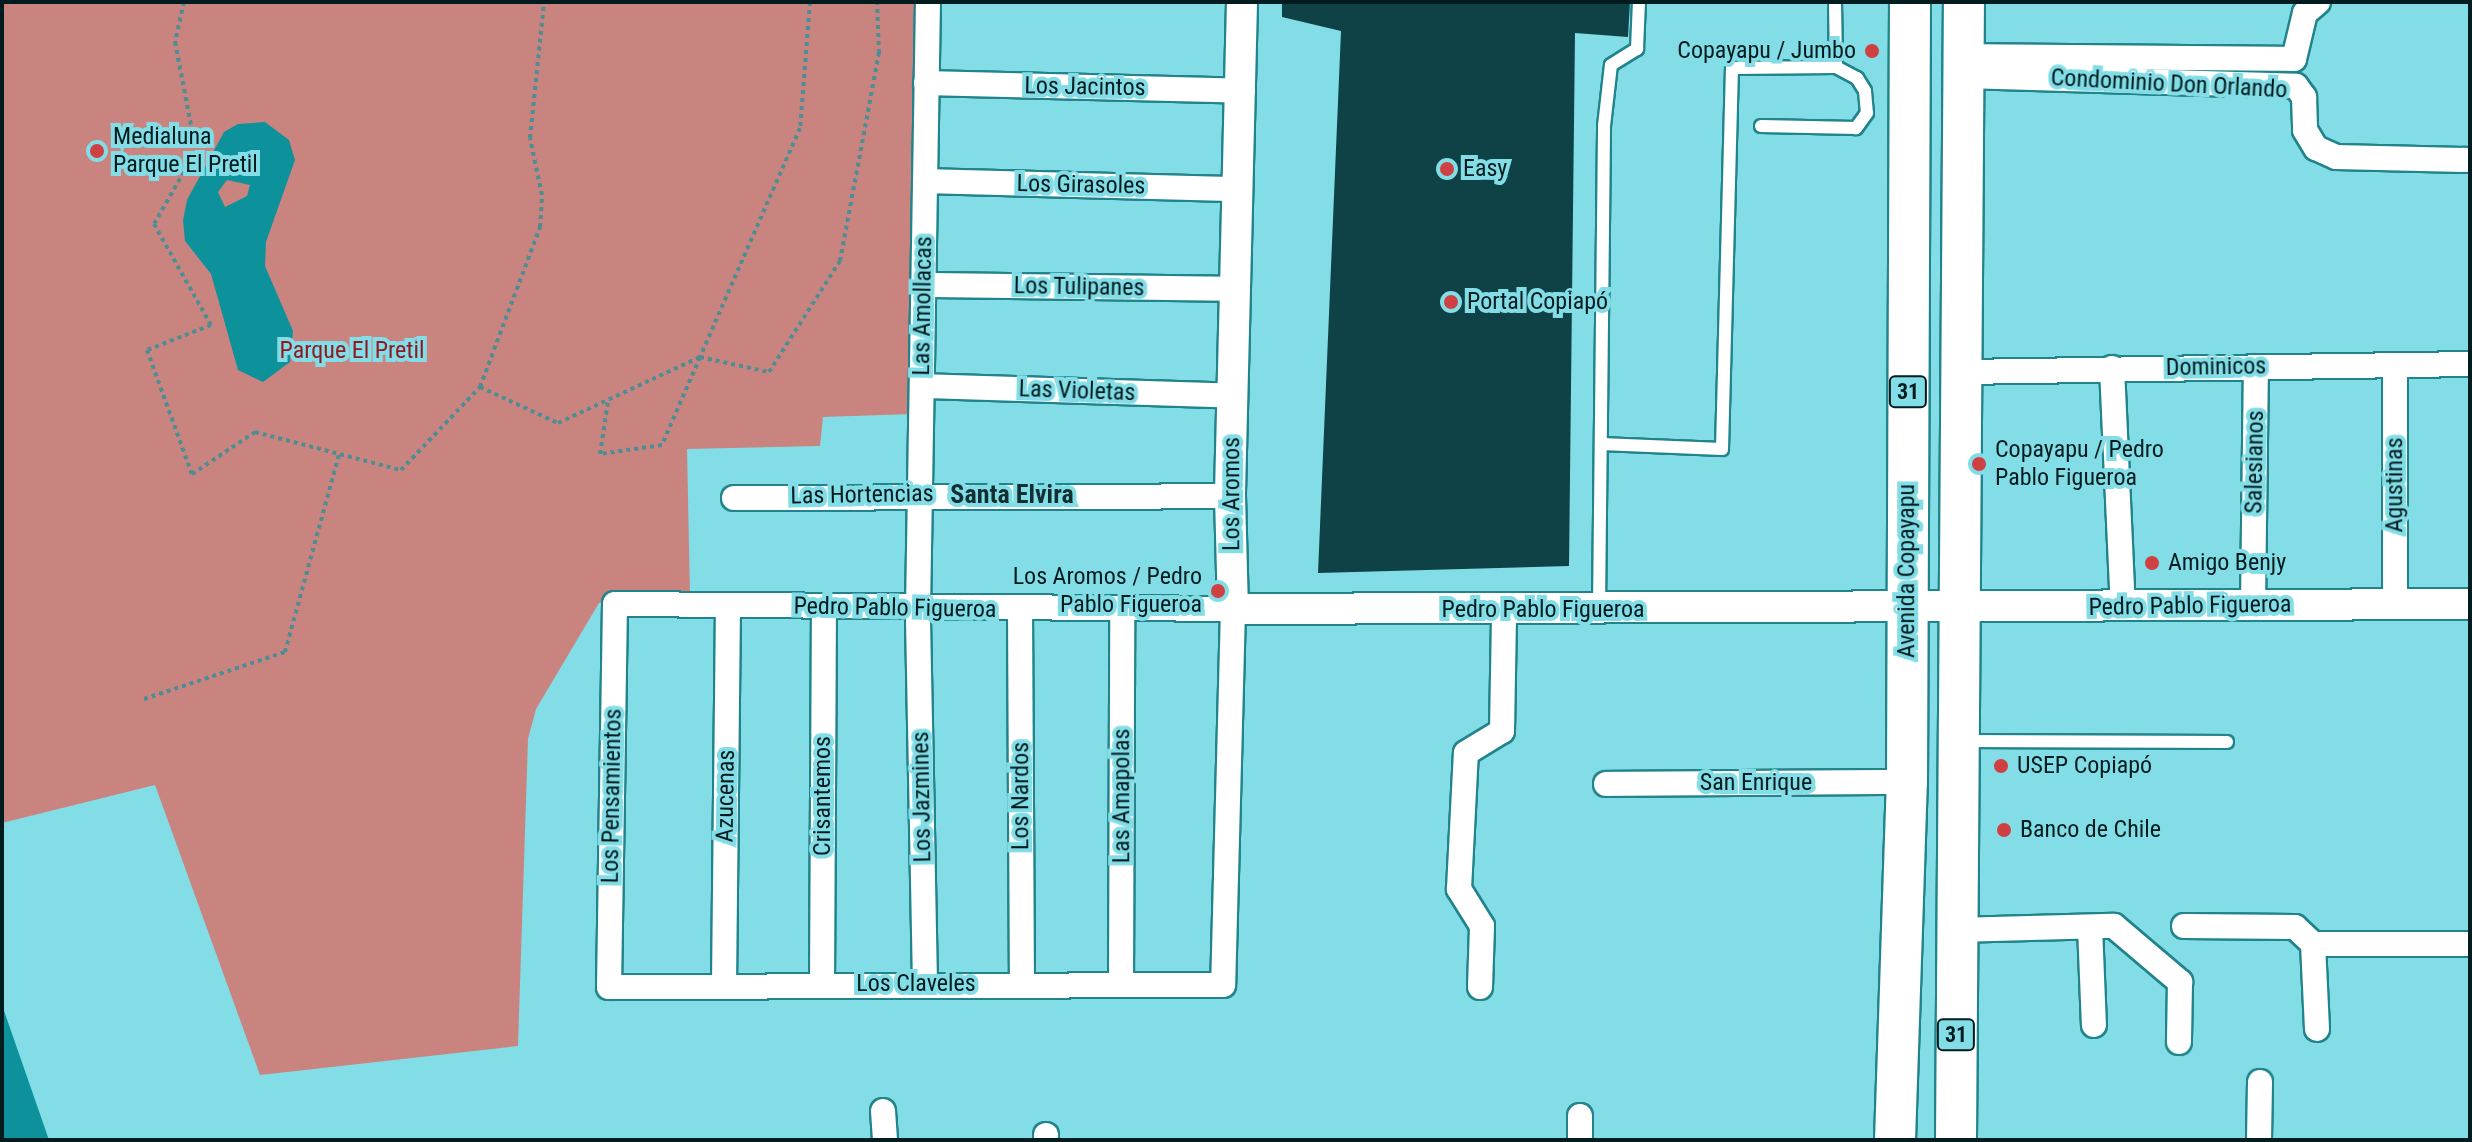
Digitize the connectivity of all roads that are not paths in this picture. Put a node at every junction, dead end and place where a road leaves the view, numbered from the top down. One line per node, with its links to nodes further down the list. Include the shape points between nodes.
1 (928, 2): 10 (street, Las Amollacas)
2 (1242, 2): 11 (street, Los Aromos)
3 (1639, 2): 27 (lane, via 1637,49 1611,65 1604,126)
4 (1835, 2): 9 (lane)
5 (1910, 2): 18 (highway, Avenida Copayapu / 31)
6 (1964, 2): 8 (highway, 31)
7 (2318, 2): 8 (street, via 2305,13 2294,59)
8 (1964, 66): 13 (street, Condominio Don Orlando, via 2296,86 2304,97 2305,130 2316,148 2336,157); 19 (highway, 31)
9 (1836, 67): 12 (lane, via 1857,78 1865,91 1867,113 1856,128); 27 (lane, via 1732,68 1722,449)
10 (926, 83): 11 (street, Los Jacintos); 14 (street, Las Amollacas)
11 (1243, 91): 15 (street, Los Aromos)
12 (1761, 126)
13 (2470, 160)
14 (925, 181): 15 (street, Los Girasoles); 16 (street, Las Amollacas)
15 (1237, 189): 17 (street, Los Aromos)
16 (923, 285): 17 (street, Los Tulipanes); 25 (street, Las Amollacas)
17 (1235, 289): 26 (street, Los Aromos)
18 (1908, 299): 19 (highway); 32 (highway, Avenida Copayapu / 31)
19 (1962, 300): 24 (highway, 31)
20 (2470, 364): 21 (street, Dominicos)
21 (2395, 365): 22 (street, Dominicos); 35 (street, Agustinas)
22 (2256, 367): 23 (street, Dominicos); 37 (street, Salesianos)
23 (2112, 368): 24 (street, Dominicos); 36 (street)
24 (1962, 372): 42 (highway, 31)
25 (922, 386): 26 (street, Las Violetas); 28 (street, Las Amollacas)
26 (1232, 396): 29 (street, Los Aromos)
27 (1601, 444): 44 (lane)
28 (920, 493): 29 (street, Las Hortencias); 30 (street, Las Hortencias); 43 (street, Las Amollacas)
29 (1230, 496): 41 (street, Los Aromos)
30 (734, 498)
31 (615, 604): 34 (street, Pedro Pablo Figueroa); 61 (street, Los Pensamientos)
32 (1907, 604): 42 (street, Pedro Pablo Figueroa); 44 (street, Pedro Pablo Figueroa); 48 (highway, Avenida Copayapu / 31)
33 (2470, 604): 35 (street, Pedro Pablo Figueroa)
34 (728, 605): 38 (street, Pedro Pablo Figueroa); 60 (street, Azucenas)
35 (2395, 605): 37 (street, Pedro Pablo Figueroa)
36 (2123, 606): 37 (street, Pedro Pablo Figueroa); 42 (street, Pedro Pablo Figueroa)
37 (2253, 606)
38 (824, 607): 43 (street, Pedro Pablo Figueroa); 58 (street, Crisantemos)
39 (1020, 609): 40 (street, Pedro Pablo Figueroa); 43 (street, Pedro Pablo Figueroa); 57 (street, Los Nardos)
40 (1122, 609): 41 (street, Pedro Pablo Figueroa); 55 (street, Las Amapolas)
41 (1233, 609): 45 (street, Pedro Pablo Figueroa); 59 (street, Los Aromos)
42 (1959, 609): 46 (highway, 31)
43 (918, 610): 56 (street, Los Jazmines)
44 (1599, 611): 45 (street, Pedro Pablo Figueroa)
45 (1504, 612): 62 (street, via 1502,731 1466,753 1459,889 1482,926)
46 (1958, 741): 47 (lane); 52 (highway, 31)
47 (2227, 742)
48 (1907, 782): 49 (street, San Enrique); 69 (highway, Avenida Copayapu / 31)
49 (1606, 784)
50 (2184, 926): 53 (street, via 2295,927)
51 (2090, 927): 52 (street); 63 (street); 65 (street, via 2114,926 2180,982)
52 (1956, 930): 70 (highway, 31)
53 (2313, 944): 54 (street); 64 (street)
54 (2470, 944)
55 (1121, 983): 57 (street, Los Claveles); 59 (street, Los Claveles)
56 (925, 984): 57 (street, Los Claveles); 58 (street, Los Claveles)
57 (1022, 984)
58 (822, 985): 60 (street, Los Claveles)
59 (1223, 985)
60 (724, 986): 61 (street, Los Claveles)
61 (609, 987)
62 (1480, 987)
63 (2094, 1025)
64 (2317, 1029)
65 (2179, 1042)
66 (2260, 1082): 71 (street)
67 (883, 1111): 68 (street)
68 (885, 1140)
69 (1895, 1140)
70 (1956, 1140)
71 (2259, 1140)

